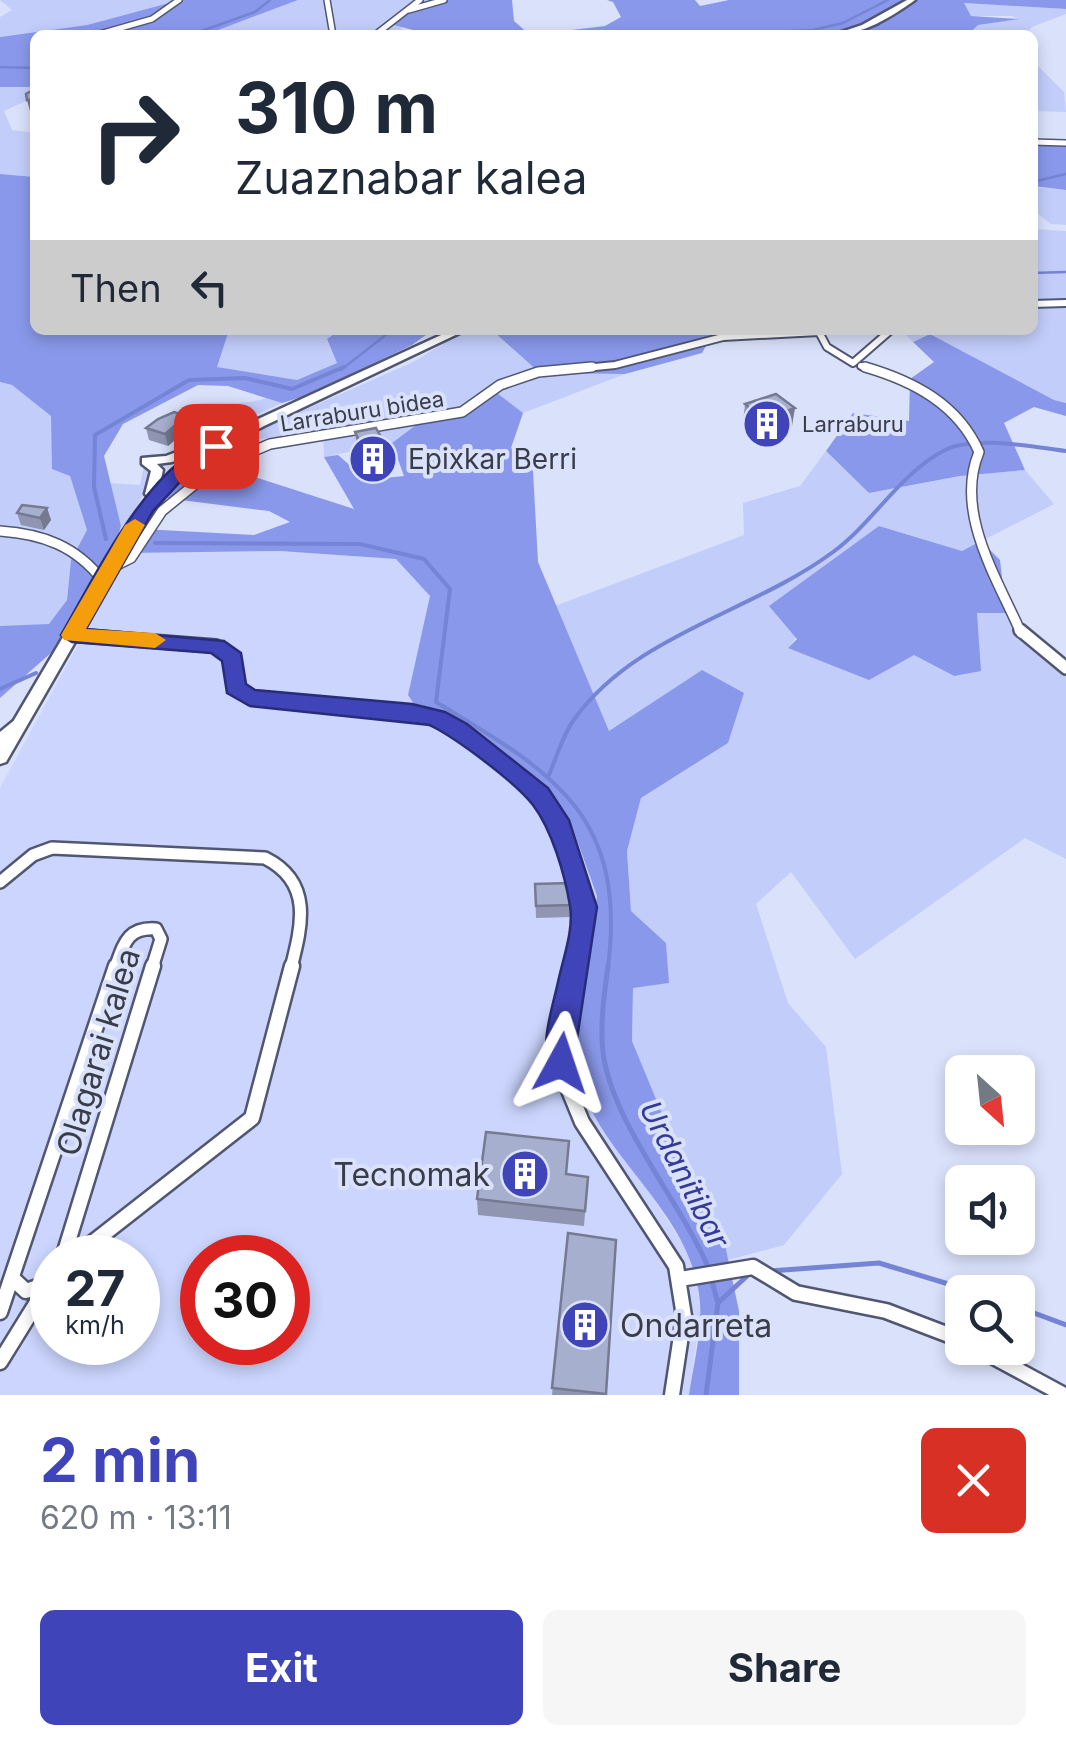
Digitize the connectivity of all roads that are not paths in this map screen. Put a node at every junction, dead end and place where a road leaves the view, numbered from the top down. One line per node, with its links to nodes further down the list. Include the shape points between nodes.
1 (179, 0): 7 (street, via 152,18)
2 (327, 0): 8 (street)
3 (420, 0): 6 (street)
4 (444, 0): 6 (street)
5 (912, 0): 10 (main road)
6 (403, 11): 9 (street)
7 (112, 30)
8 (332, 30)
9 (381, 30)
10 (852, 30)
11 (1038, 142): 12 (street)
12 (1066, 143)
13 (1066, 303): 14 (street)
14 (1038, 304)
15 (450, 335): 20 (main road)
16 (749, 335): 26 (street, Larraburu bidea, via 615,365 522,376 462,412 311,434 241,455 194,485)
17 (821, 335): 18 (street, Larraburu bidea, via 853,364)
18 (886, 335)
19 (861, 366): 30 (street, via 922,389 972,432 978,452 970,498 982,544 1021,633)
20 (260, 423): 21 (main road); 22 (main road)
21 (212, 442): 23 (main road); 24 (main road, via 146,461 157,470)
22 (192, 463): 23 (main road); 24 (main road)
23 (170, 467): 24 (main road)
24 (156, 493): 25 (main road)
25 (142, 514): 26 (street); 28 (main road)
26 (155, 522): 28 (street, Larraburu bidea, via 131,558)
27 (0, 531): 28 (street, via 54,539)
28 (107, 575): 29 (main road)
29 (72, 635): 31 (main road); 38 (street, via 208,644 229,653 233,682 257,699 437,718 546,803 584,907 561,1033 564,1078 582,1122)
30 (1066, 668)
31 (20, 722): 32 (street); 33 (main road)
32 (0, 740)
33 (0, 758)
34 (0, 882): 36 (street, via 52,848 265,858 284,866 300,890 304,918 252,1118)
35 (70, 1235): 37 (street, Olagarai kalea, via 161,939 156,929 140,928 126,937)
36 (103, 1235)
37 (12, 1278): 39 (street); 40 (street, Olagarai kalea)
38 (687, 1278): 42 (street, via 753,1267 805,1298 871,1307); 45 (street)
39 (30, 1290)
40 (0, 1312)
41 (30, 1314): 43 (street)
42 (945, 1333)
43 (0, 1362)
44 (1008, 1365): 46 (street)
45 (672, 1395)
46 (1064, 1395)

